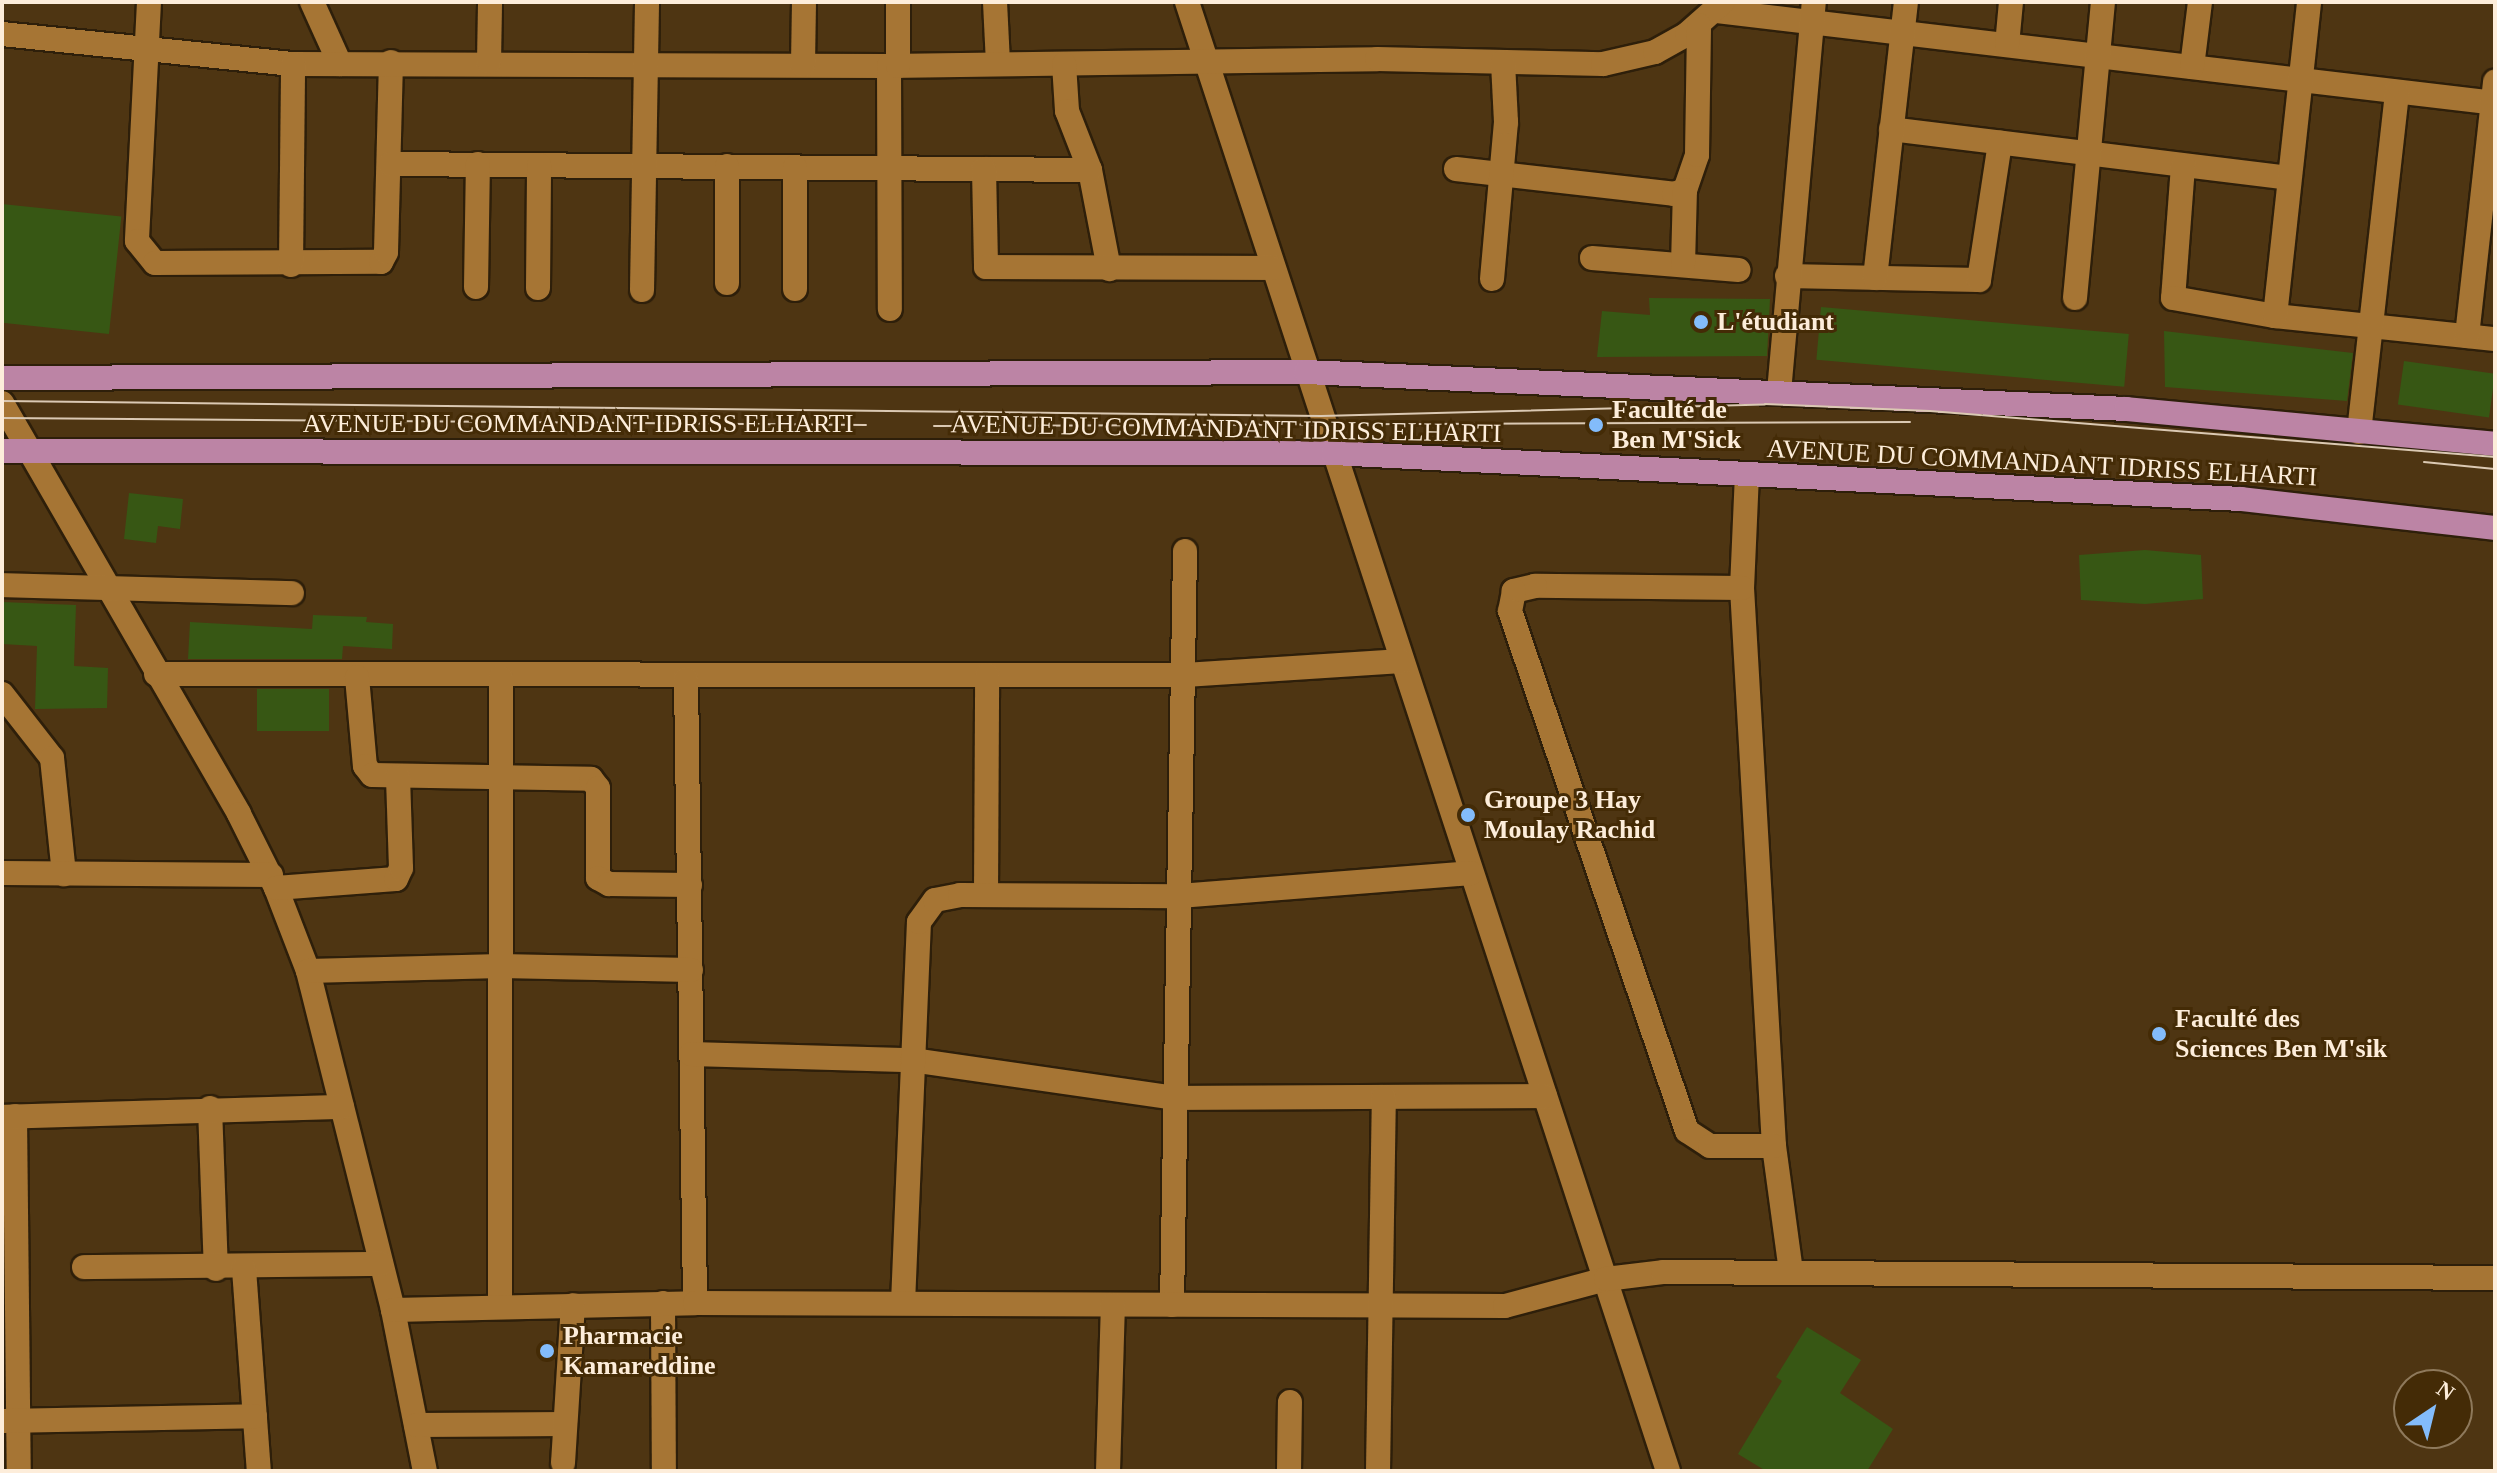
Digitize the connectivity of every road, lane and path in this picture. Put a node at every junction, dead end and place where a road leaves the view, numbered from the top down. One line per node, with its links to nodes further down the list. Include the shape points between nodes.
1 (149, 2): 19 (street)
2 (312, 2): 27 (street)
3 (490, 2): 22 (street)
4 (647, 2): 23 (street)
5 (804, 2): 30 (street)
6 (898, 2): 31 (street)
7 (995, 2): 28 (street)
8 (1187, 2): 24 (street)
9 (1906, 2): 16 (street)
10 (2011, 2): 18 (street)
11 (2103, 2): 20 (street)
12 (2200, 2): 32 (street)
13 (2309, 2): 33 (street)
14 (1713, 12): 15 (street); 25 (street, via 1655,52 1603,64); 52 (street, via 1697,155)
15 (1812, 12): 16 (street); 59 (street)
16 (1902, 33): 18 (street); 36 (street)
17 (2, 34): 19 (street)
18 (2007, 45): 20 (street)
19 (146, 51): 26 (street); 54 (street, via 139,248 155,263 168,266)
20 (2097, 56): 32 (street); 38 (street)
21 (391, 62): 22 (street); 27 (street); 39 (street)
22 (489, 62): 23 (street)
23 (646, 62): 30 (street); 42 (street)
24 (1205, 62): 25 (street); 29 (street); 56 (street)
25 (1503, 62): 50 (street)
26 (293, 64): 27 (street); 54 (street)
27 (340, 64)
28 (998, 64): 29 (street); 31 (street)
29 (1064, 64): 49 (street, via 1067,111)
30 (803, 65): 31 (street)
31 (894, 66): 46 (street)
32 (2192, 67): 33 (street)
33 (2299, 80): 34 (street); 51 (street)
34 (2397, 92): 35 (street); 70 (street)
35 (2494, 96): 71 (street)
36 (1891, 129): 37 (street); 60 (street)
37 (2000, 143): 38 (street); 60 (street, via 1979,280)
38 (2088, 155): 44 (street); 67 (street)
39 (390, 164): 40 (street); 54 (street, via 386,252 381,262)
40 (478, 164): 41 (street); 63 (street)
41 (539, 165): 42 (street); 64 (street)
42 (643, 166): 43 (street); 66 (street)
43 (727, 166): 45 (street); 62 (street)
44 (2183, 166): 51 (street); 69 (street, via 2173,298)
45 (795, 167): 46 (street); 65 (street)
46 (890, 168): 47 (street); 68 (street)
47 (984, 169): 49 (street); 57 (street, via 986,267)
48 (1456, 169): 50 (street)
49 (1090, 170): 57 (street)
50 (1501, 175): 52 (street, via 1674,194); 61 (street)
51 (2289, 178): 69 (street)
52 (1685, 190): 55 (street)
53 (1592, 258): 55 (street)
54 (291, 265)
55 (1683, 265): 58 (street)
56 (1272, 268): 57 (street); 73 (street)
57 (1109, 269)
58 (1739, 270)
59 (1787, 276): 60 (street); 75 (street)
60 (1875, 278)
61 (1492, 279)
62 (727, 283)
63 (476, 287)
64 (538, 288)
65 (795, 289)
66 (642, 290)
67 (2075, 298)
68 (890, 309)
69 (2275, 316): 70 (street)
70 (2371, 327): 71 (street); 77 (street)
71 (2467, 336): 72 (street)
72 (2495, 339)
73 (1306, 372): 74 (main road, AVENUE DU COMMANDANT IDRISS ELHARTI); 75 (main road, AVENUE DU COMMANDANT IDRISS ELHARTI); 81 (street)
74 (2, 378)
75 (1779, 392): 77 (main road, AVENUE DU COMMANDANT IDRISS ELHARTI, via 2126,409)
76 (2, 403): 80 (street)
77 (2359, 432): 78 (main road, AVENUE DU COMMANDANT IDRISS ELHARTI)
78 (2495, 444)
79 (2, 451): 80 (main road, AVENUE DU COMMANDANT IDRISS ELHARTI)
80 (28, 451): 81 (main road, AVENUE DU COMMANDANT IDRISS ELHARTI); 86 (street)
81 (1333, 453): 82 (main road, AVENUE DU COMMANDANT IDRISS ELHARTI); 89 (street)
82 (1747, 474): 83 (main road, AVENUE DU COMMANDANT IDRISS ELHARTI, via 2241,499); 87 (street)
83 (2495, 528)
84 (1185, 551): 92 (street)
85 (2, 585): 86 (street)
86 (104, 585): 88 (street); 90 (street)
87 (1742, 588): 117 (street); 117 (street, via 1535,586 1514,591 1510,611 1687,1131 1710,1146)
88 (292, 593)
89 (1402, 661): 92 (street); 100 (street)
90 (156, 674): 93 (street); 102 (street)
91 (987, 675): 92 (street); 95 (street); 104 (street)
92 (1185, 675): 105 (street)
93 (357, 677): 94 (street); 97 (street, via 365,766 372,775)
94 (501, 678): 95 (street); 98 (street)
95 (686, 679): 103 (street)
96 (2, 694): 101 (street, via 52,758)
97 (398, 777): 98 (street); 102 (street, via 401,868 396,879)
98 (501, 777): 103 (street, via 591,779 598,788 598,878 609,884); 106 (street)
99 (2, 873): 101 (street)
100 (1471, 873): 105 (street); 111 (street)
101 (64, 874): 102 (street)
102 (273, 882): 108 (street)
103 (690, 885): 107 (street)
104 (986, 895): 105 (street); 110 (street, via 935,900 919,922)
105 (1179, 896): 113 (street)
106 (501, 966): 107 (street); 108 (street); 131 (street)
107 (691, 970): 109 (street)
108 (308, 971): 114 (street)
109 (691, 1054): 110 (street); 126 (street)
110 (912, 1060): 113 (street); 127 (street)
111 (1545, 1096): 112 (street); 124 (street)
112 (1384, 1097): 113 (street); 132 (street)
113 (1176, 1098): 130 (street)
114 (342, 1107): 115 (street); 118 (street)
115 (210, 1108): 116 (street); 120 (street)
116 (9, 1116): 136 (street)
117 (1774, 1146): 122 (street)
118 (381, 1264): 121 (street); 133 (street)
119 (84, 1267): 120 (street)
120 (216, 1269): 121 (street)
121 (244, 1269): 135 (street)
122 (1791, 1271): 123 (street); 124 (street, via 1663,1272)
123 (2495, 1278)
124 (1606, 1279): 132 (street, via 1505,1306); 147 (street)
125 (663, 1303): 126 (street); 128 (street); 143 (street)
126 (695, 1303): 127 (street)
127 (903, 1303): 129 (street)
128 (573, 1305): 131 (street); 137 (street)
129 (1113, 1305): 130 (street); 144 (street)
130 (1172, 1305): 132 (street)
131 (500, 1306): 133 (street)
132 (1381, 1306): 146 (street)
133 (393, 1310): 138 (street)
134 (1290, 1402): 145 (street)
135 (255, 1416): 136 (street); 141 (street)
136 (10, 1421): 140 (street)
137 (565, 1424): 138 (street); 139 (street)
138 (416, 1425): 142 (street)
139 (563, 1463)
140 (19, 1471)
141 (259, 1471)
142 (425, 1471)
143 (664, 1471)
144 (1108, 1471)
145 (1289, 1471)
146 (1378, 1471)
147 (1668, 1471)

